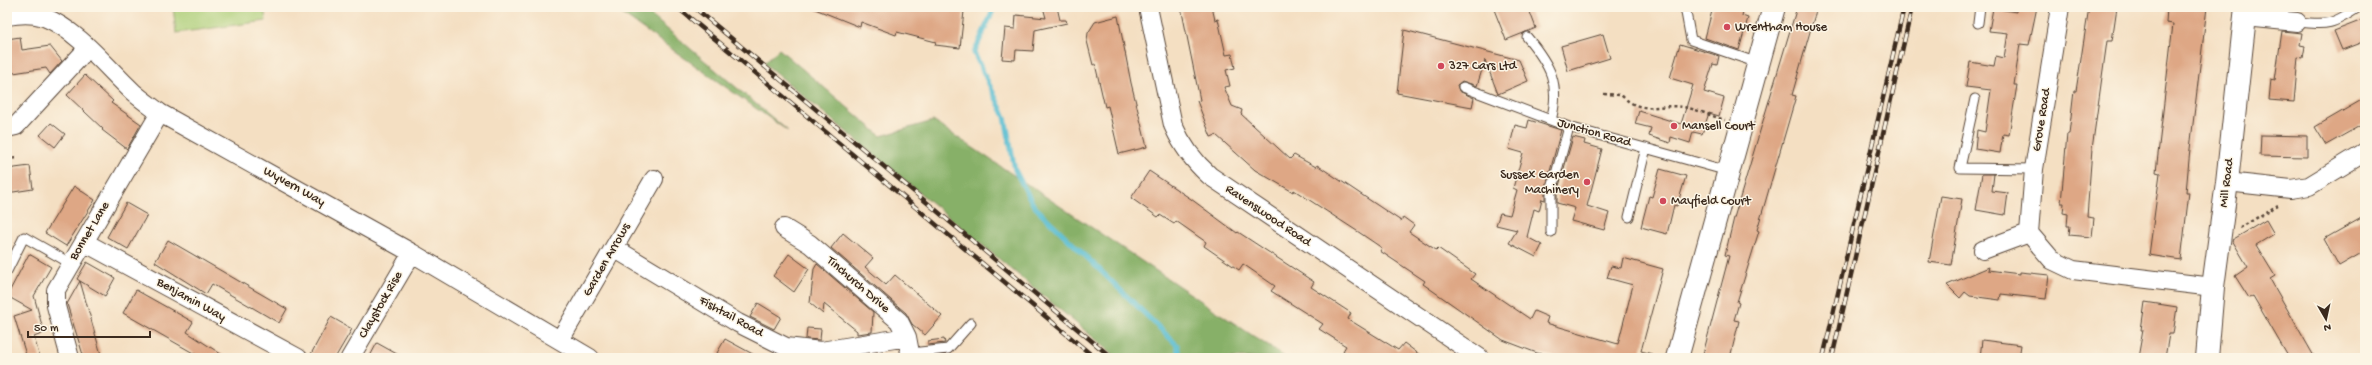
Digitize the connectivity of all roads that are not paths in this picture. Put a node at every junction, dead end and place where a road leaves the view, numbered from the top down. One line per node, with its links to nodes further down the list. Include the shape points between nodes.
1 (1148, 7): 44 (street, Ravenswood Road, via 1173,125 1192,160 1216,181)
2 (1685, 7): 13 (lane, via 1691,40)
3 (1774, 7): 13 (street)
4 (1980, 7): 9 (lane)
5 (2060, 7): 22 (street, Grove Road)
6 (2359, 7): 10 (lane, via 2340,20 2326,25)
7 (2245, 12): 10 (street); 25 (street, Mill Road)
8 (7, 16): 12 (street, Wyvern Way, via 42,16 59,24)
9 (1978, 22)
10 (2297, 22)
11 (1527, 37): 17 (lane, via 1542,56 1556,89)
12 (88, 48): 16 (street, Wyvern Way, via 134,93); 19 (street, via 16,126)
13 (1758, 63): 23 (street)
14 (1463, 87): 17 (lane, Junction Road)
15 (1976, 99): 22 (lane, via 1960,168)
16 (160, 113): 30 (street, Bonnet Lane); 33 (street, Wyvern Way)
17 (1551, 120): 18 (lane, Junction Road)
18 (1569, 127): 20 (lane, Junction Road); 28 (lane, via 1551,192)
19 (7, 128)
20 (1646, 148): 23 (lane, Junction Road); 26 (lane)
21 (2365, 152): 25 (street, via 2309,186 2291,189)
22 (2034, 169): 29 (street, Grove Road)
23 (1728, 171): 45 (street)
24 (654, 179): 31 (street, Garden Arrows)
25 (2227, 182): 36 (street, Mill Road)
26 (1629, 217)
27 (784, 228): 39 (street, Tinchurch Drive, via 810,244 899,320)
28 (1551, 232)
29 (2030, 233): 32 (street); 36 (street, via 2052,260 2073,270)
30 (84, 242): 34 (street, Bonnet Lane); 41 (street, Benjamin Way)
31 (614, 248): 38 (street, Garden Arrows); 39 (street, Fishtail Road, via 738,323 786,347 821,351)
32 (1983, 250)
33 (412, 253): 38 (street, Wyvern Way); 42 (street, Claystock Rise)
34 (70, 263): 35 (lane, via 24,237); 40 (street, Bonnet Lane, via 56,290 56,306)
35 (7, 271)
36 (2213, 287): 46 (street, Mill Road)
37 (972, 323): 39 (lane, via 948,349)
38 (560, 340): 43 (street, Wyvern Way)
39 (910, 349)
40 (70, 358)
41 (298, 358)
42 (350, 358)
43 (590, 358)
44 (1480, 358)
45 (1677, 358)
46 (2208, 358)

